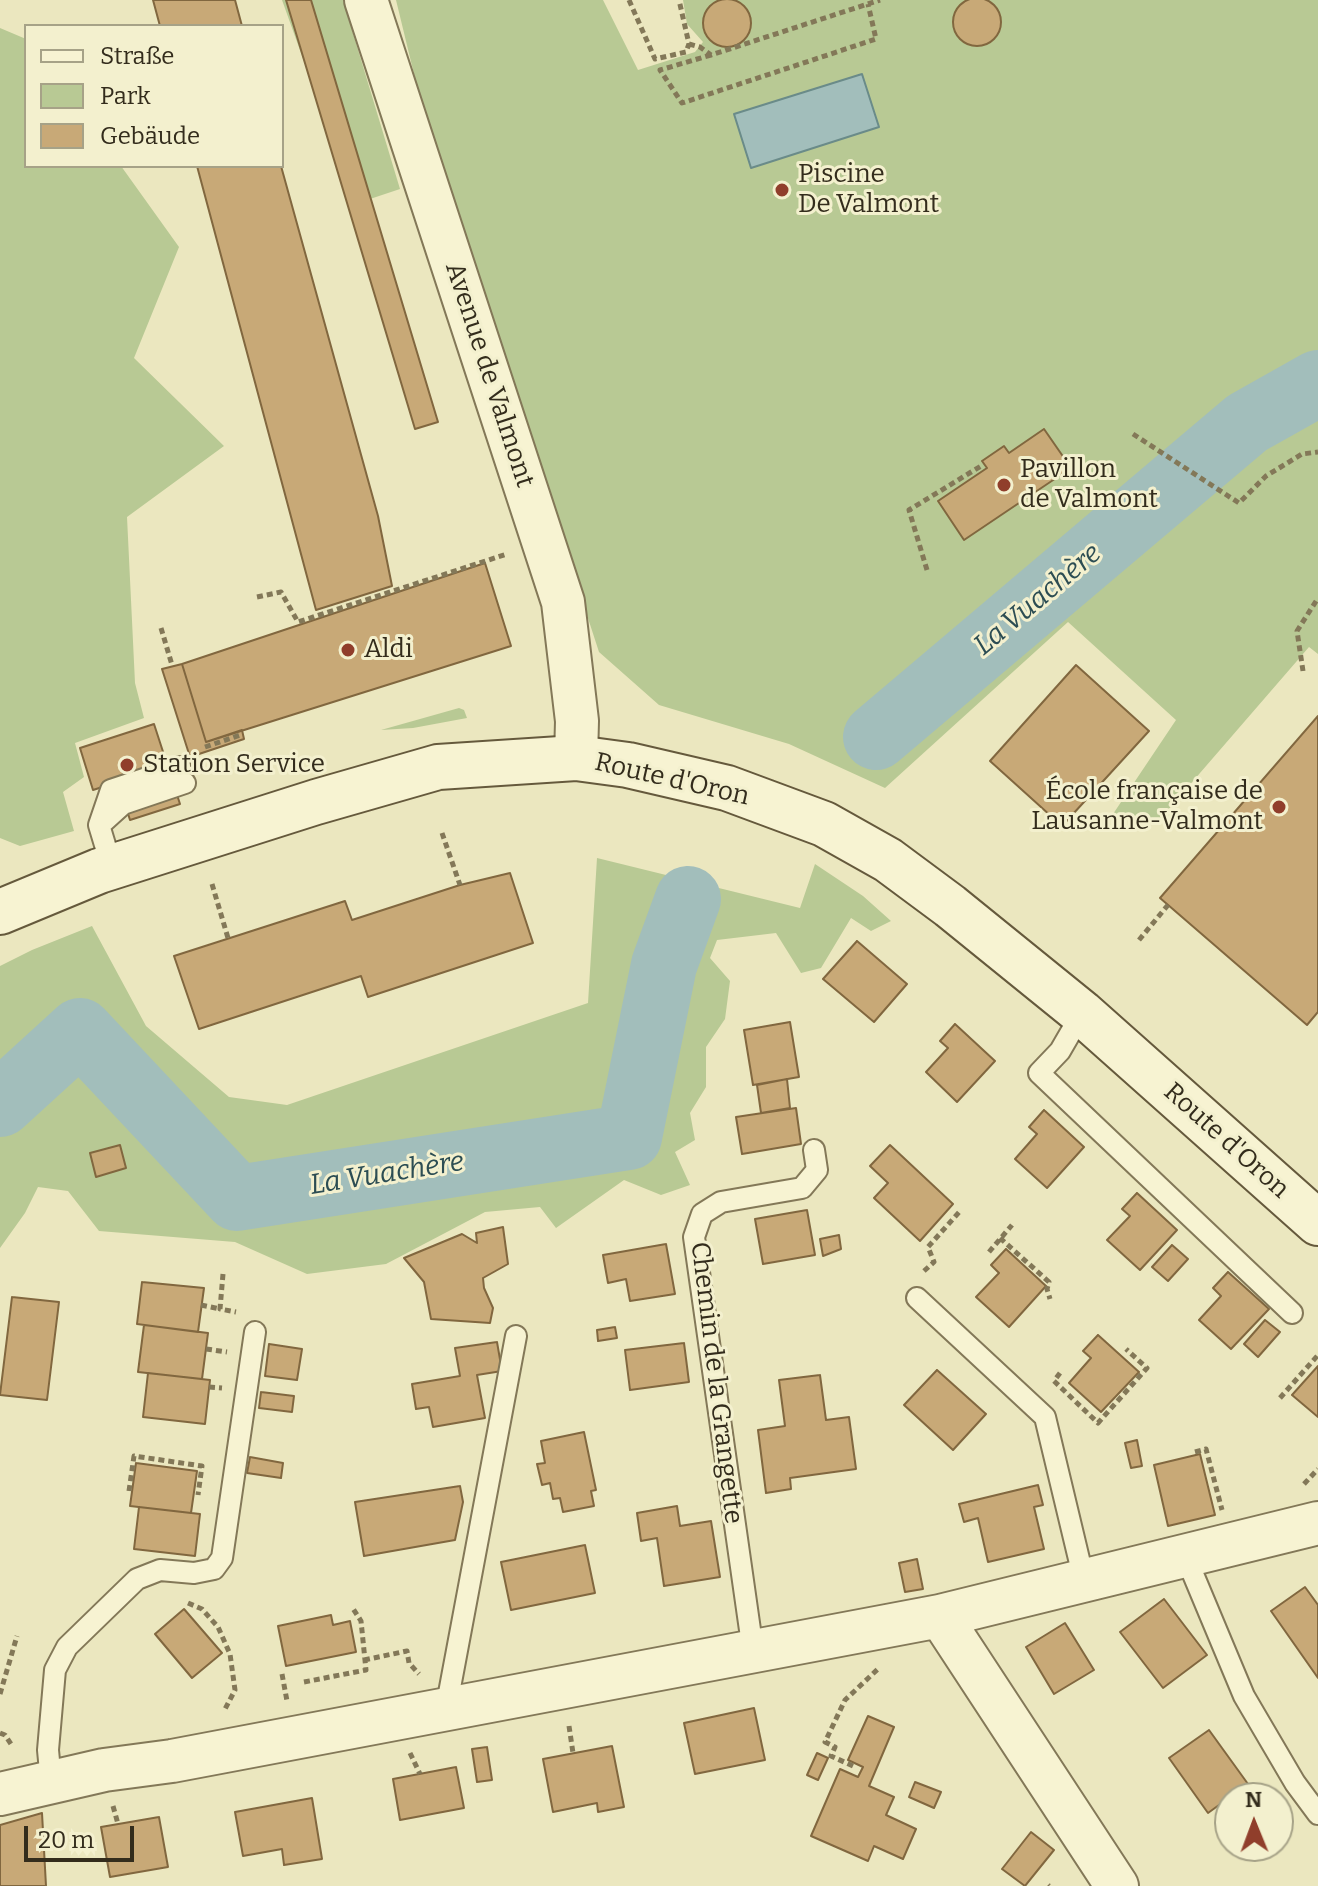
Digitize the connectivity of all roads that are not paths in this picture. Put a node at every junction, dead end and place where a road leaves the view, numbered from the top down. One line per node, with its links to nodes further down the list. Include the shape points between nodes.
1 (366, 0): 2 (street, Avenue de Valmont, via 563,602 576,707)
2 (576, 758): 4 (main road, Route d'Oron, via 438,767); 6 (main road, Route d'Oron, via 727,788 833,828 950,906)
3 (183, 775): 4 (lane, via 111,790 99,825)
4 (112, 868): 5 (main road, Route d'Oron)
5 (0, 912)
6 (1082, 1013): 8 (main road, Route d'Oron); 10 (lane, via 1060,1051 1039,1073)
7 (814, 1150): 17 (lane, Chemin de la Grangette, via 817,1170 802,1188 721,1202 702,1214 694,1237)
8 (1318, 1223)
9 (916, 1289): 15 (lane, via 1045,1417)
10 (1292, 1313)
11 (255, 1332): 19 (lane, via 222,1558 214,1569 160,1570 137,1579 67,1647 55,1670 48,1750)
12 (516, 1336): 18 (lane)
13 (1318, 1523): 14 (street)
14 (1205, 1551): 15 (street); 21 (lane, via 1244,1696)
15 (1084, 1580): 16 (street)
16 (940, 1616): 17 (street); 22 (street)
17 (753, 1651): 18 (street)
18 (446, 1709): 19 (street)
19 (51, 1782): 20 (street)
20 (0, 1794)
21 (1318, 1814)
22 (1117, 1886)

